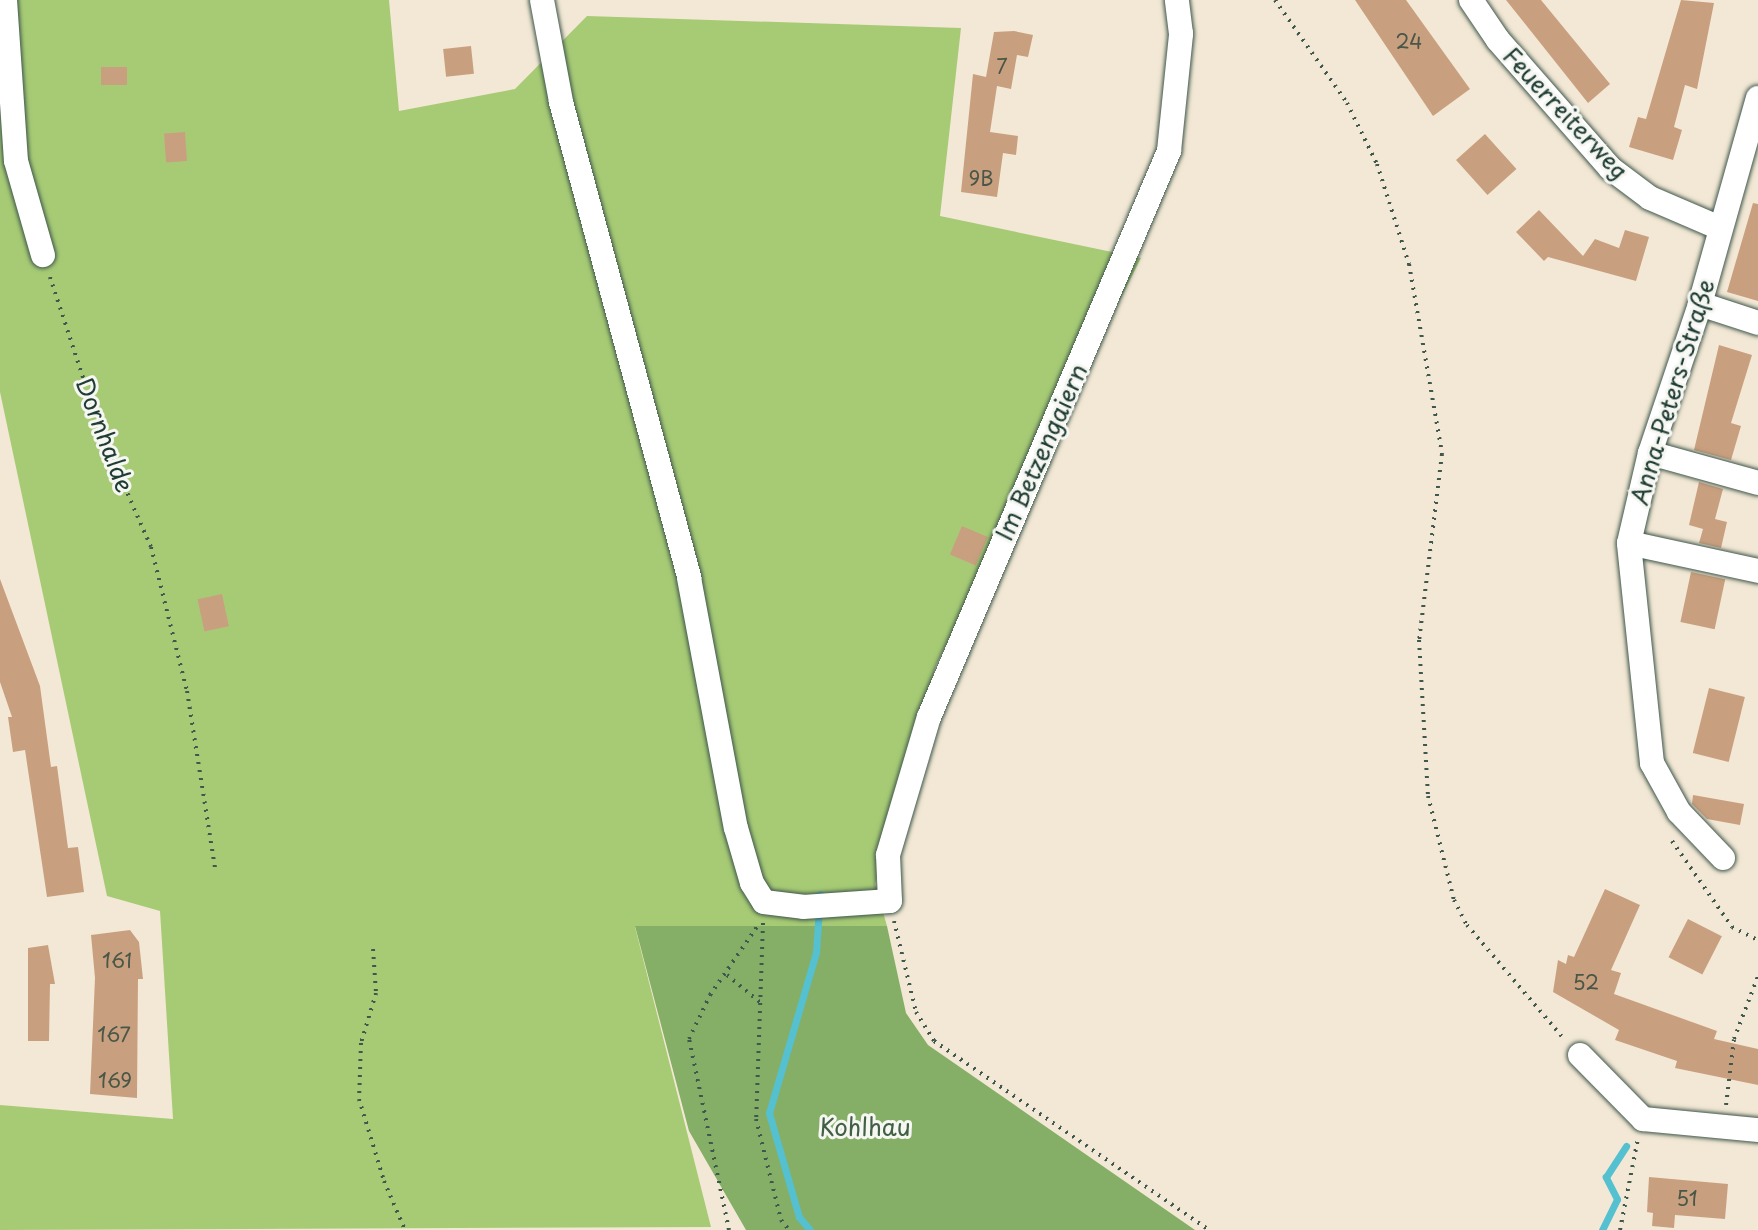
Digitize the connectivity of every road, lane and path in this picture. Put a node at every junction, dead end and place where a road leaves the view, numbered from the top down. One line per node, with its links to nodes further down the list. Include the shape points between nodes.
1 (5, 0): 8 (street, via 16,161)
2 (542, 0): 17 (street, via 561,102 689,578 752,883 764,902 835,907)
3 (1177, 0): 17 (street, Im Betzengaiern, via 1181,34 1169,151 929,717 888,855)
4 (1275, 0): 24 (path, via 1347,103 1377,164 1409,264 1442,454 1419,640 1428,796 1454,900 1519,991)
5 (1471, 0): 7 (street, Feuerreiterweg, via 1498,40 1610,168 1650,198)
6 (1758, 98): 7 (street, Anna-Peters-Straße)
7 (1720, 228): 9 (street, Anna-Peters-Straße)
8 (43, 255): 16 (path, Dornhalde, via 102,435 151,547 187,691)
9 (1700, 304): 10 (street); 11 (street, Anna-Peters-Straße)
10 (1758, 323)
11 (1650, 453): 12 (street); 13 (street, Anna-Peters-Straße)
12 (1758, 483)
13 (1629, 543): 14 (street); 15 (street, Anna-Peters-Straße, via 1652,763 1679,812)
14 (1758, 571)
15 (1723, 858)
16 (215, 868)
17 (890, 901): 31 (path, via 912,1001 934,1041)
18 (763, 919): 21 (path)
19 (763, 926): 23 (path)
20 (373, 949): 28 (path, via 376,993 361,1043 359,1099)
21 (727, 975): 23 (path); 29 (path, via 690,1028 689,1039)
22 (1758, 976): 26 (path, via 1734,1039)
23 (761, 1003): 30 (path, via 756,1119 781,1220)
24 (1580, 1055): 25 (street)
25 (1643, 1119): 26 (street); 32 (path)
26 (1723, 1126): 27 (street)
27 (1758, 1130)
28 (405, 1230)
29 (729, 1230)
30 (789, 1230)
31 (1209, 1230)
32 (1620, 1230)

